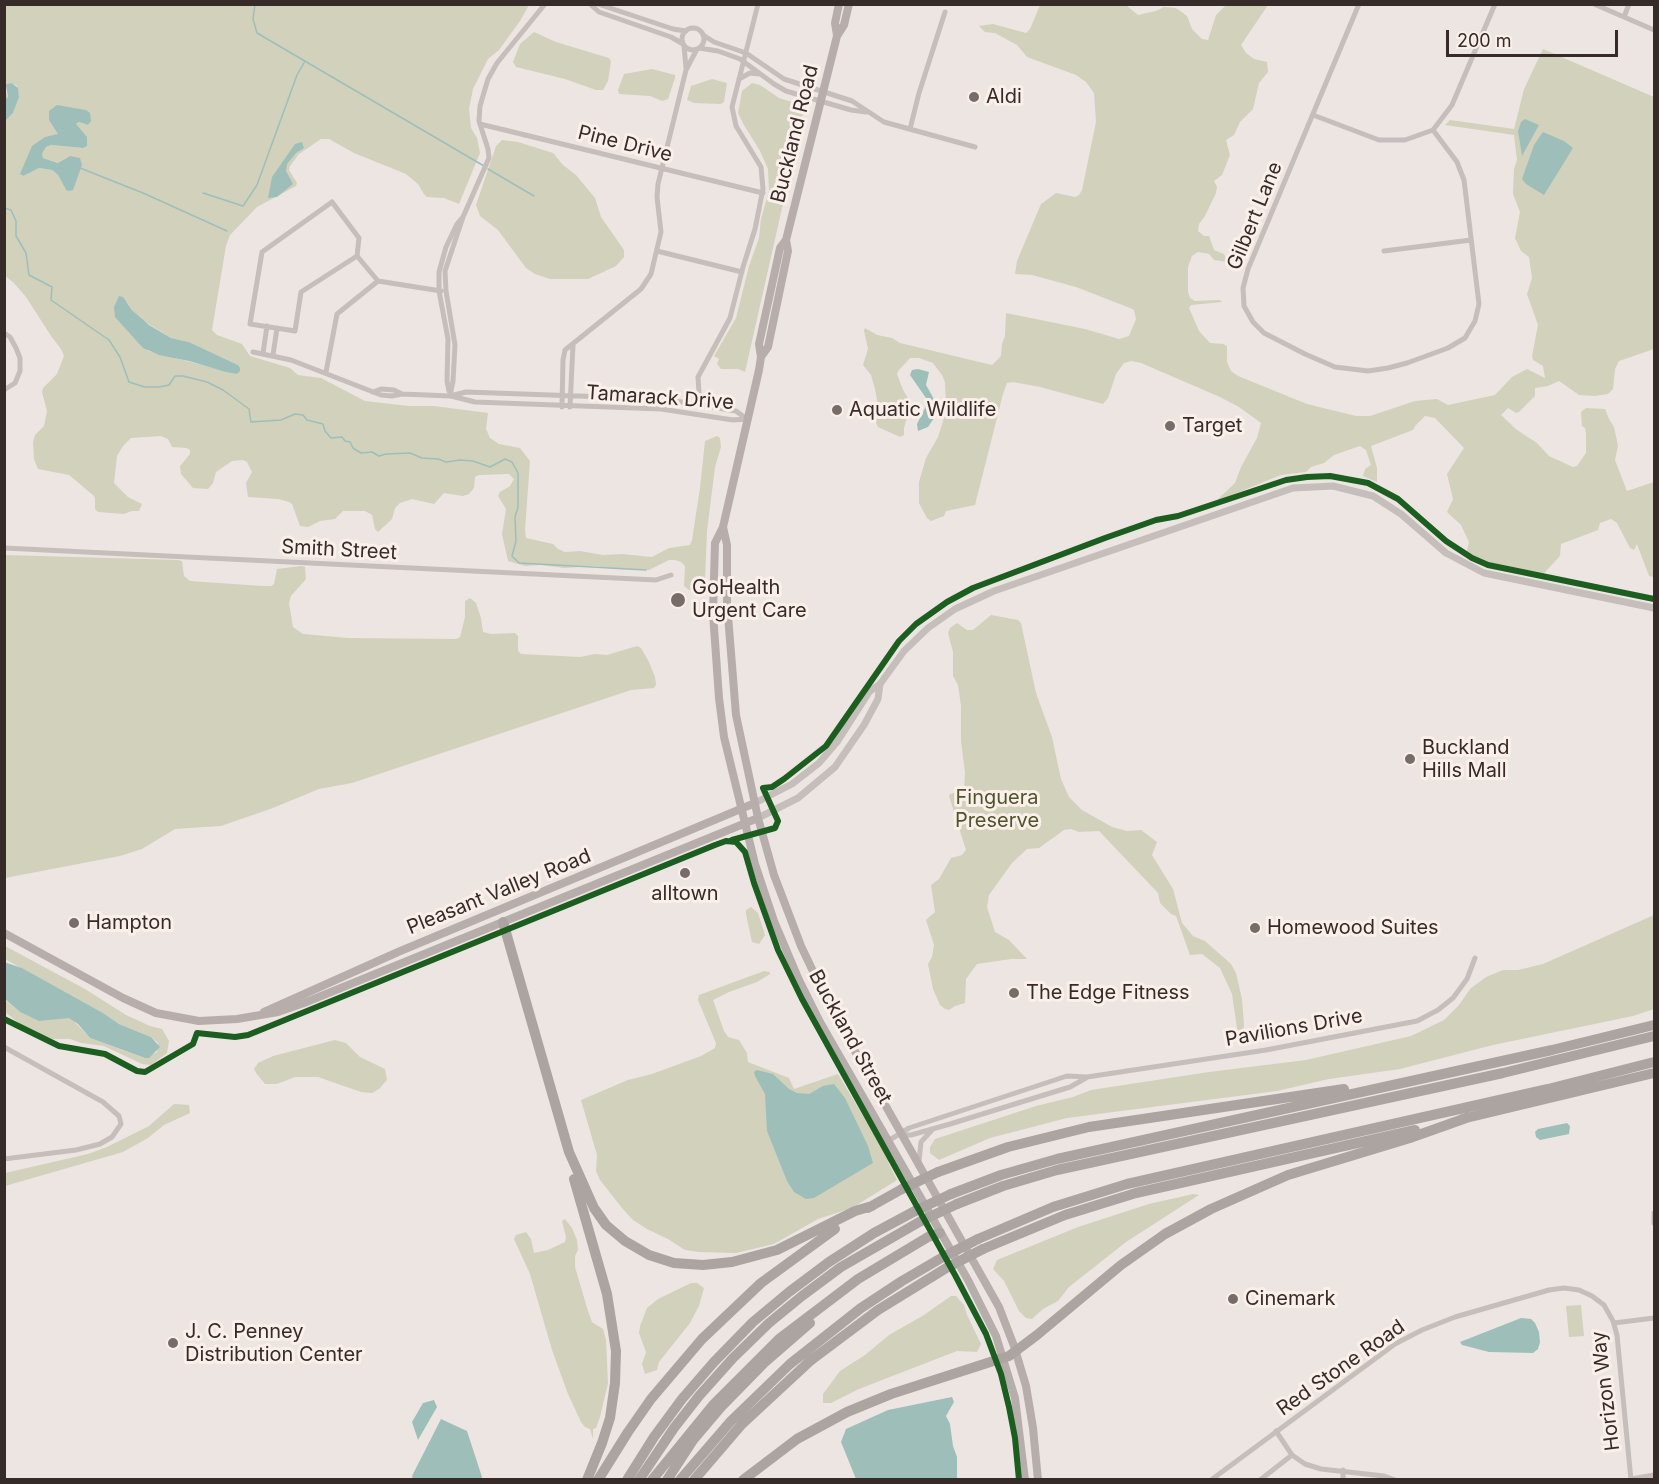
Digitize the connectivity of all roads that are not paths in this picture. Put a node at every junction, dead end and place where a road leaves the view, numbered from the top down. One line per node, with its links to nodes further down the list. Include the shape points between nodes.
1 (545, 4): 28 (street, via 493,69 480,105)
2 (590, 4): 17 (street, via 599,12)
3 (598, 4): 14 (street)
4 (758, 4): 19 (street)
5 (839, 4): 16 (main road, Buckland Road)
6 (849, 4): 16 (main road, Buckland Road)
7 (1359, 4): 27 (street, Gilbert Lane)
8 (1495, 4): 30 (street, via 1452,105)
9 (1594, 4): 12 (street)
10 (1629, 4): 12 (street)
11 (945, 12): 29 (street)
12 (1624, 17): 13 (street)
13 (1654, 30)
14 (686, 32): 15 (street, via 695,29); 17 (street)
15 (703, 35): 18 (street); 19 (street)
16 (837, 36): 24 (main road, Buckland Road)
17 (684, 45): 18 (street, via 691,50); 21 (street)
18 (698, 48): 20 (street); 21 (street)
19 (745, 52): 20 (street); 24 (street, via 784,80)
20 (743, 60): 22 (street); 23 (street)
21 (686, 70): 32 (street)
22 (761, 74): 23 (street, via 750,73); 25 (street, via 782,89)
23 (737, 83): 33 (street, via 734,122 761,167)
24 (823, 92): 25 (main road, Buckland Road); 26 (street, via 852,101)
25 (820, 101): 26 (street); 58 (main road, Buckland Road, via 786,240 780,248)
26 (867, 112): 29 (street, via 884,122)
27 (1313, 115): 30 (street, via 1379,140 1405,140); 34 (street, Gilbert Lane, via 1243,288 1244,306 1264,333 1335,367 1350,370 1388,368 1448,348 1465,338 1479,304)
28 (480, 124): 32 (street, Pine Drive); 40 (street, via 488,161 447,262)
29 (910, 129): 31 (street)
30 (1433, 130): 34 (street, Gilbert Lane, via 1464,180)
31 (975, 147)
32 (662, 169): 33 (street, Pine Drive); 35 (street, via 657,190 661,227)
33 (763, 193): 38 (street)
34 (1471, 240): 36 (street)
35 (657, 251): 38 (street); 44 (street, via 644,286)
36 (1384, 251)
37 (357, 256): 39 (street); 41 (street, via 359,238 332,202 262,252 250,324); 42 (street, via 302,292 295,331)
38 (742, 272): 56 (street, via 729,321 698,379 699,395)
39 (378, 281): 40 (street); 48 (street, via 337,314)
40 (443, 291): 51 (street)
41 (267, 326): 42 (street); 46 (street)
42 (278, 328): 47 (street)
43 (4, 333): 49 (street, via 20,358 15,383)
44 (573, 345): 52 (street, via 563,355); 53 (street)
45 (253, 352): 46 (street)
46 (263, 353): 47 (street)
47 (273, 355): 48 (street)
48 (326, 372): 51 (street, via 373,392)
49 (4, 390)
50 (501, 394): 51 (street, Tamarack Drive, via 466,392); 52 (street, Tamarack Drive); 54 (street)
51 (450, 396): 54 (street, Tamarack Drive)
52 (561, 397): 53 (street, Tamarack Drive); 55 (street)
53 (570, 397): 56 (street, Tamarack Drive, via 663,399); 57 (street)
54 (501, 404): 55 (street, Tamarack Drive)
55 (562, 406): 57 (street, Tamarack Drive)
56 (708, 406): 58 (street, Tamarack Drive, via 736,411)
57 (570, 407): 58 (street, Tamarack Drive, via 661,409 733,420)
58 (747, 418): 59 (main road, Buckland Road)
59 (723, 526): 63 (main road, Buckland Road, via 715,543); 64 (main road, Buckland Road)
60 (4, 548): 61 (street, Smith Street, via 656,580)
61 (671, 574)
62 (1654, 608): 67 (street, via 1484,573 1446,553 1401,514 1373,496 1342,487 1302,486 968,601 916,639)
63 (715, 636): 64 (main road); 65 (main road, Buckland Road)
64 (730, 638): 66 (main road, Buckland Road)
65 (716, 650): 69 (main road, Buckland Street, via 722,724)
66 (730, 650): 68 (main road, Buckland Street, via 737,722)
67 (880, 684): 68 (street, via 869,692 819,763 792,784); 70 (street, via 878,699 864,725 835,767 798,798)
68 (755, 803): 69 (main road, Pleasant Valley Road); 70 (main road, Buckland Street)
69 (741, 809): 71 (main road, Buckland Street); 72 (main road, Pleasant Valley Road)
70 (758, 818): 71 (main road, Pleasant Valley Road); 77 (main road, Buckland Street)
71 (744, 824): 73 (main road, Pleasant Valley Road); 78 (main road, Buckland Street)
72 (625, 858): 73 (main road); 74 (main road, Pleasant Valley Road)
73 (626, 872): 75 (main road, Pleasant Valley Road)
74 (499, 911): 75 (main road); 79 (main road, Pleasant Valley Road)
75 (503, 922): 82 (main road, Pleasant Valley Road); 97 (highway)
76 (4, 933): 83 (main road, Pleasant Valley Road, via 156,1013 207,1021)
77 (799, 941): 78 (main road); 95 (main road, Buckland Street)
78 (785, 947): 96 (main road, Buckland Street, via 813,1008)
79 (388, 956): 81 (main road, Pleasant Valley Road); 82 (main road)
80 (1475, 958): 89 (street, Pavilions Drive, via 1453,998 1432,1014 1412,1022 1277,1048)
81 (380, 960): 82 (main road); 83 (main road, Pleasant Valley Road)
82 (388, 969): 83 (main road, Pleasant Valley Road, via 304,1004)
83 (257, 1015)
84 (1654, 1025): 90 (highway)
85 (1654, 1036): 100 (highway, via 1057,1170)
86 (4, 1047): 98 (street, via 103,1102 119,1116 121,1124 112,1137 100,1144)
87 (1654, 1062): 107 (highway, via 1127,1184 1053,1207)
88 (1654, 1073): 93 (highway)
89 (1088, 1077): 91 (street, Pavilions Drive, via 1066,1076); 92 (street, Pavilions Drive, via 1070,1087)
90 (1401, 1084): 100 (highway, via 1049,1161 1009,1173); 101 (highway, bridge, via 1367,1085 1089,1128 1008,1147 938,1172)
91 (1024, 1089): 92 (street); 95 (street, Pavilions Drive, via 909,1128)
92 (1022, 1101): 94 (street, Pavilions Drive)
93 (1469, 1118): 107 (highway, via 1136,1193); 112 (highway, via 1288,1175 1201,1214 1121,1265)
94 (933, 1129): 95 (street, Pavilions Drive); 99 (street, via 921,1142)
95 (901, 1135): 96 (street, Pavilions Drive); 99 (main road, Buckland Street)
96 (888, 1141): 106 (main road, Buckland Street)
97 (569, 1152): 101 (highway, via 589,1200 606,1225 636,1249 674,1263 711,1265 755,1257); 118 (highway, via 607,1294 616,1351 610,1418)
98 (4, 1160)
99 (920, 1168): 105 (main road, Buckland Street)
100 (954, 1199): 103 (highway, bridge)
101 (872, 1206): 119 (highway, via 792,1259 717,1324 658,1390)
102 (1654, 1213): 104 (street)
103 (918, 1216): 120 (highway, via 862,1240 753,1322 682,1399); 121 (highway, via 841,1267 769,1323 699,1396)
104 (1654, 1223)
105 (953, 1225): 106 (main road); 112 (main road, Buckland Street, via 993,1295)
106 (940, 1233): 113 (main road, Buckland Street, via 984,1311); 122 (highway, via 858,1279 784,1335 714,1404); 123 (highway, via 847,1294 764,1363 704,1426)
107 (981, 1244): 108 (highway, bridge)
108 (945, 1262): 124 (highway, via 869,1303 790,1364 735,1416); 125 (highway, via 810,1361 742,1424)
109 (1534, 1295): 111 (street, Horizon Way, via 1561,1288 1582,1290 1602,1303); 114 (street, Red Stone Road, via 1442,1322 1395,1344)
110 (1654, 1318): 111 (street)
111 (1614, 1323): 133 (street, Horizon Way)
112 (1016, 1351): 113 (highway); 128 (main road, Buckland Street, via 1031,1411)
113 (1004, 1358): 126 (highway, via 847,1412 797,1439); 127 (main road, Buckland Street, via 1017,1410)
114 (1276, 1431): 115 (street); 129 (street, Red Stone Road)
115 (1292, 1455): 116 (street, via 1305,1464); 130 (street)
116 (1343, 1470): 131 (street); 132 (street)
117 (1654, 1475): 133 (street)
118 (587, 1479)
119 (598, 1479)
120 (627, 1479)
121 (639, 1479)
122 (652, 1479)
123 (667, 1479)
124 (680, 1479)
125 (694, 1479)
126 (743, 1479)
127 (1025, 1479)
128 (1038, 1479)
129 (1211, 1479)
130 (1260, 1479)
131 (1343, 1479)
132 (1395, 1479)
133 (1631, 1479)

